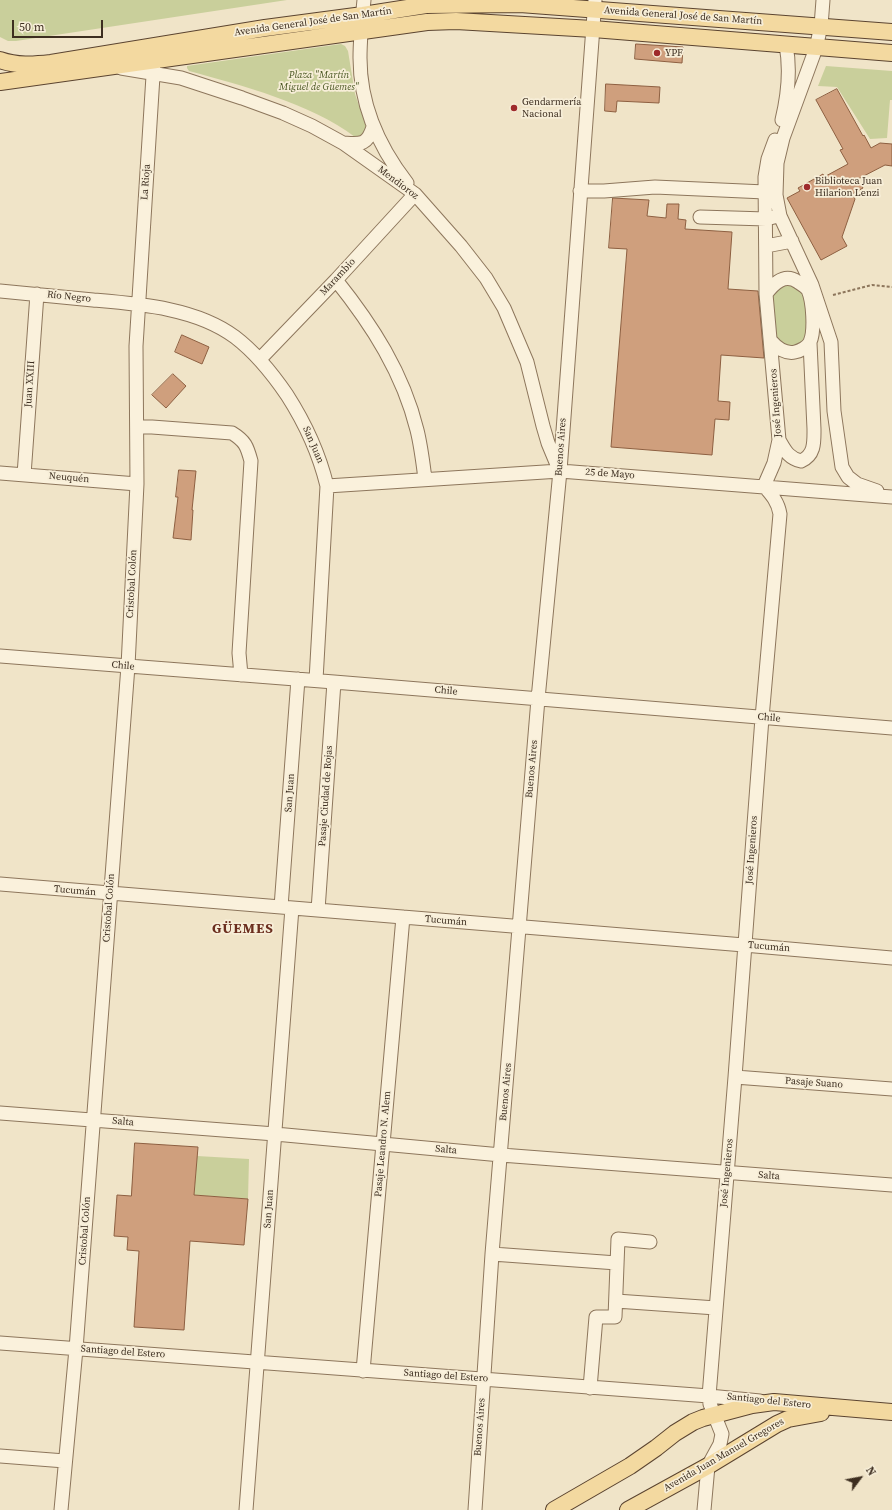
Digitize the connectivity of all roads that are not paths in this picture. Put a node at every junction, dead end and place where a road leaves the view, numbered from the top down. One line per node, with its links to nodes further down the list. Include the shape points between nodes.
1 (823, 0): 4 (street, José Ingenieros)
2 (594, 4): 3 (main road, Avenida General José de San Martín, via 426,5); 4 (main road, Avenida General José de San Martín); 5 (street, Buenos Aires)
3 (363, 15): 5 (main road, Avenida General José de San Martín, via 427,22 456,21); 10 (main road, Avenida General José de San Martín, via 265,28 51,63 28,65); 11 (main road, Avenida General José de San Martín); 13 (street, via 361,79)
4 (821, 26): 6 (main road, Avenida General José de San Martín); 8 (street, José Ingenieros)
5 (593, 29): 7 (main road, Avenida General José de San Martín); 15 (street, Buenos Aires)
6 (892, 32)
7 (786, 45): 8 (main road, Avenida General José de San Martín); 17 (street, via 788,87 782,120 768,159)
8 (816, 48): 9 (main road, Avenida General José de San Martín); 17 (street, José Ingenieros, via 783,138)
9 (892, 53)
10 (0, 60)
11 (153, 67): 12 (main road, Avenida General José de San Martín, via 111,67); 14 (street, Mendioroz, via 249,100 312,126); 28 (street, La Rioja)
12 (0, 82)
13 (373, 127): 14 (street, via 362,143); 16 (street, via 393,165)
14 (343, 143): 16 (street, Mendioroz)
15 (580, 191): 17 (street, via 655,187); 34 (street, Buenos Aires)
16 (415, 194): 23 (street, Marambio); 34 (street, Mendioroz, via 462,246 504,308 527,362 545,432)
17 (770, 194): 18 (street); 20 (street, José Ingenieros)
18 (780, 216): 20 (street); 21 (street)
19 (700, 217): 20 (street)
20 (766, 219): 22 (street, José Ingenieros)
21 (792, 242): 22 (street); 24 (street)
22 (766, 246): 27 (street, José Ingenieros)
23 (336, 280): 31 (street, Marambio); 37 (street, via 360,310 382,345 403,390 417,430)
24 (810, 287): 27 (street, via 784,278 776,282); 30 (street, via 813,317); 41 (street, via 831,342 834,411 842,467 848,477 857,484)
25 (0, 291): 26 (street, Río Negro)
26 (37, 294): 28 (street, Río Negro); 36 (street, Juan XXIII)
27 (766, 294): 29 (street, José Ingenieros)
28 (138, 304): 31 (street, San Juan, via 181,312 210,323 234,336); 32 (street, Cristobal Colón)
29 (771, 341): 30 (street, via 775,346 789,352 799,350); 33 (street, José Ingenieros)
30 (810, 343): 33 (street, via 814,443 810,455 801,461 794,459 787,454)
31 (260, 359): 39 (street, San Juan, via 298,412 312,439)
32 (138, 427): 38 (street, Cristobal Colón); 44 (street, via 232,433 242,440 248,449 252,461 238,653)
33 (779, 440): 40 (street, José Ingenieros, via 774,463)
34 (560, 471): 37 (street, 25 de Mayo); 40 (street, 25 de Mayo); 48 (street, Buenos Aires)
35 (0, 473): 36 (street, Neuquén)
36 (24, 475): 38 (street, Neuquén)
37 (425, 479): 39 (street, 25 de Mayo)
38 (137, 484): 43 (street, Cristobal Colón)
39 (327, 486): 46 (street, San Juan)
40 (764, 486): 41 (street, 25 de Mayo); 49 (street, José Ingenieros, via 775,498 780,514)
41 (892, 497)
42 (0, 656): 43 (street, Chile)
43 (128, 666): 44 (street, Chile); 52 (street, Cristobal Colón)
44 (241, 674): 45 (street, Chile)
45 (298, 679): 46 (street, Chile); 53 (street, San Juan)
46 (316, 680): 47 (street, Chile)
47 (334, 682): 48 (street, Chile); 54 (street, Pasaje Ciudad de Rojas)
48 (538, 699): 49 (street, Chile); 56 (street, Buenos Aires)
49 (762, 718): 50 (street, Chile); 57 (street, José Ingenieros)
50 (892, 728)
51 (0, 884): 52 (street, Tucumán)
52 (110, 894): 53 (street, Tucumán); 62 (street, Cristobal Colón)
53 (286, 908): 54 (street, Tucumán); 63 (street, San Juan)
54 (318, 910): 55 (street, Tucumán)
55 (403, 917): 56 (street, Tucumán); 64 (street, Pasaje Leandro N. Alem)
56 (519, 927): 57 (street, Tucumán); 65 (street, Buenos Aires)
57 (744, 945): 58 (street, Tucumán); 59 (street, José Ingenieros)
58 (892, 958)
59 (735, 1077): 60 (street, Pasaje Suano); 66 (street, José Ingenieros)
60 (892, 1089)
61 (0, 1113): 62 (street, Salta)
62 (94, 1120): 63 (street, Salta); 74 (street, Cristobal Colón)
63 (275, 1134): 64 (street, Salta); 75 (street, San Juan)
64 (382, 1145): 65 (street, Salta); 76 (street, Pasaje Leandro N. Alem)
65 (501, 1155): 66 (street, Salta); 69 (street, Buenos Aires)
66 (727, 1172): 67 (street, Salta); 72 (street, José Ingenieros)
67 (892, 1185)
68 (650, 1242): 70 (street, via 618,1239)
69 (492, 1254): 70 (street); 77 (street, Buenos Aires)
70 (617, 1263): 71 (street)
71 (616, 1301): 72 (street); 78 (street, via 615,1317 596,1317)
72 (716, 1308): 79 (street, José Ingenieros)
73 (0, 1343): 74 (street, Santiago del Estero)
74 (76, 1349): 75 (street, Santiago del Estero); 85 (street, Cristobal Colón)
75 (257, 1362): 76 (street, Santiago del Estero); 88 (street, San Juan)
76 (363, 1370): 77 (street, Santiago del Estero)
77 (483, 1378): 78 (street, Santiago del Estero); 89 (street, Buenos Aires)
78 (590, 1388): 79 (street, Santiago del Estero)
79 (709, 1396): 80 (street, Santiago del Estero); 83 (street, José Ingenieros)
80 (774, 1402): 81 (main road, Santiago del Estero); 83 (main road, Avenida Juan Manuel Gregores)
81 (849, 1409): 82 (main road, Santiago del Estero); 86 (main road, Avenida Juan Manuel Gregores, via 788,1419)
82 (892, 1412)
83 (715, 1415): 86 (street, José Ingenieros, via 722,1434 720,1444); 90 (main road, Avenida Juan Manuel Gregores, via 693,1422 630,1466)
84 (0, 1456): 85 (street)
85 (65, 1461): 87 (street, Cristobal Colón)
86 (708, 1466): 91 (main road, Avenida Juan Manuel Gregores); 92 (street, José Ingenieros)
87 (61, 1510)
88 (246, 1510)
89 (475, 1510)
90 (554, 1510)
91 (628, 1510)
92 (704, 1510)

